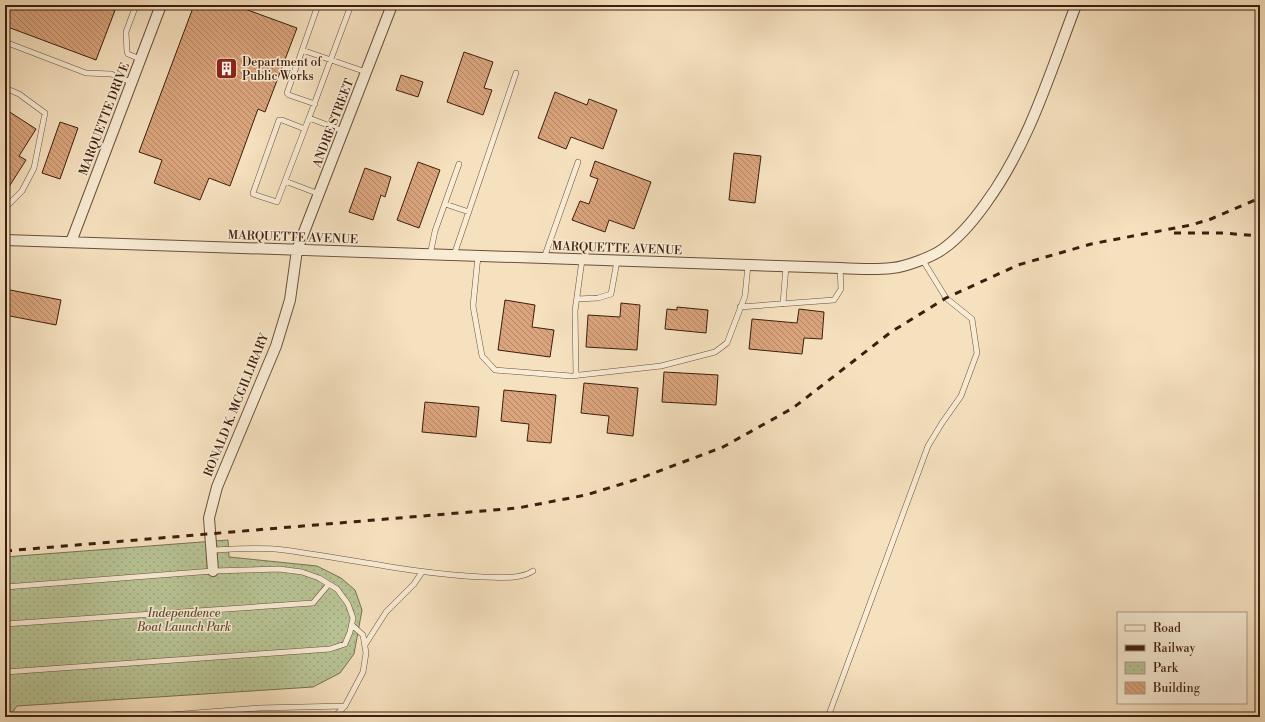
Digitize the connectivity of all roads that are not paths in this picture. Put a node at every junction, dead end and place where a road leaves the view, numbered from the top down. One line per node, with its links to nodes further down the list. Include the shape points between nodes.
1 (136, 5): 9 (lane, via 126,32 127,52)
2 (161, 5): 9 (street, MARQUETTE DRIVE)
3 (318, 5): 8 (lane)
4 (351, 5): 10 (lane)
5 (392, 5): 11 (street, ANDRE STREET)
6 (1076, 5): 33 (street, MARQUETTE AVENUE, via 1033,119 1014,160 995,191 960,235 942,250)
7 (5, 42): 13 (lane, via 86,73 111,74)
8 (302, 50): 10 (lane); 15 (lane, via 287,93)
9 (140, 59): 13 (street, MARQUETTE DRIVE)
10 (331, 60): 11 (lane); 15 (lane)
11 (366, 72): 18 (street, ANDRE STREET)
12 (516, 73): 25 (lane)
13 (131, 82): 27 (street, MARQUETTE DRIVE)
14 (5, 88): 24 (lane, via 19,94 45,113 34,168 22,191)
15 (315, 104): 16 (lane)
16 (309, 118): 17 (lane); 18 (lane)
17 (305, 129): 21 (lane); 21 (lane, via 279,120 253,194 277,202)
18 (343, 131): 22 (street, ANDRE STREET)
19 (578, 162): 32 (lane)
20 (459, 164): 23 (lane)
21 (285, 180): 22 (lane)
22 (319, 194): 28 (street, ANDRE STREET)
23 (445, 204): 25 (lane); 29 (lane)
24 (5, 208)
25 (469, 212): 30 (lane)
26 (5, 240): 27 (street, MARQUETTE AVENUE)
27 (71, 242): 28 (street, MARQUETTE AVENUE)
28 (297, 250): 29 (street, MARQUETTE AVENUE); 43 (street, RONALD K. MCGILLIRARY, via 290,300 276,346 212,502 209,518)
29 (430, 254): 30 (street, MARQUETTE AVENUE)
30 (454, 255): 31 (street, MARQUETTE AVENUE)
31 (478, 256): 32 (street, MARQUETTE AVENUE); 42 (lane, via 473,306 482,356 495,370)
32 (544, 258): 34 (street, MARQUETTE AVENUE)
33 (922, 259): 38 (street, MARQUETTE AVENUE, via 892,268); 56 (lane, via 946,298 972,319 977,353 961,396 928,446)
34 (582, 260): 35 (street, MARQUETTE AVENUE); 39 (lane)
35 (616, 261): 36 (street, MARQUETTE AVENUE); 39 (lane, via 611,294 598,298)
36 (748, 265): 37 (street, MARQUETTE AVENUE); 41 (lane)
37 (786, 266): 38 (street, MARQUETTE AVENUE); 40 (lane)
38 (840, 268): 40 (lane, via 840,289 834,300)
39 (577, 299): 42 (lane)
40 (782, 304): 41 (lane)
41 (740, 307): 42 (lane, via 727,343 715,352 661,366)
42 (576, 375)
43 (211, 550): 44 (street, RONALD K. MCGILLIRARY); 46 (lane, via 283,550)
44 (212, 571): 47 (lane, via 279,569 302,572); 48 (lane)
45 (534, 571): 46 (lane, via 512,578)
46 (422, 572): 51 (lane, via 414,584 386,612)
47 (329, 584): 49 (lane, via 313,603); 50 (lane, via 337,589 348,604 353,618)
48 (5, 587)
49 (5, 624)
50 (352, 625): 51 (lane, via 363,635); 52 (lane, via 345,644 330,649)
51 (365, 645): 53 (lane, via 362,672)
52 (5, 672)
53 (345, 706): 54 (lane, via 259,708); 55 (lane)
54 (145, 717)
55 (334, 717)
56 (828, 717)

